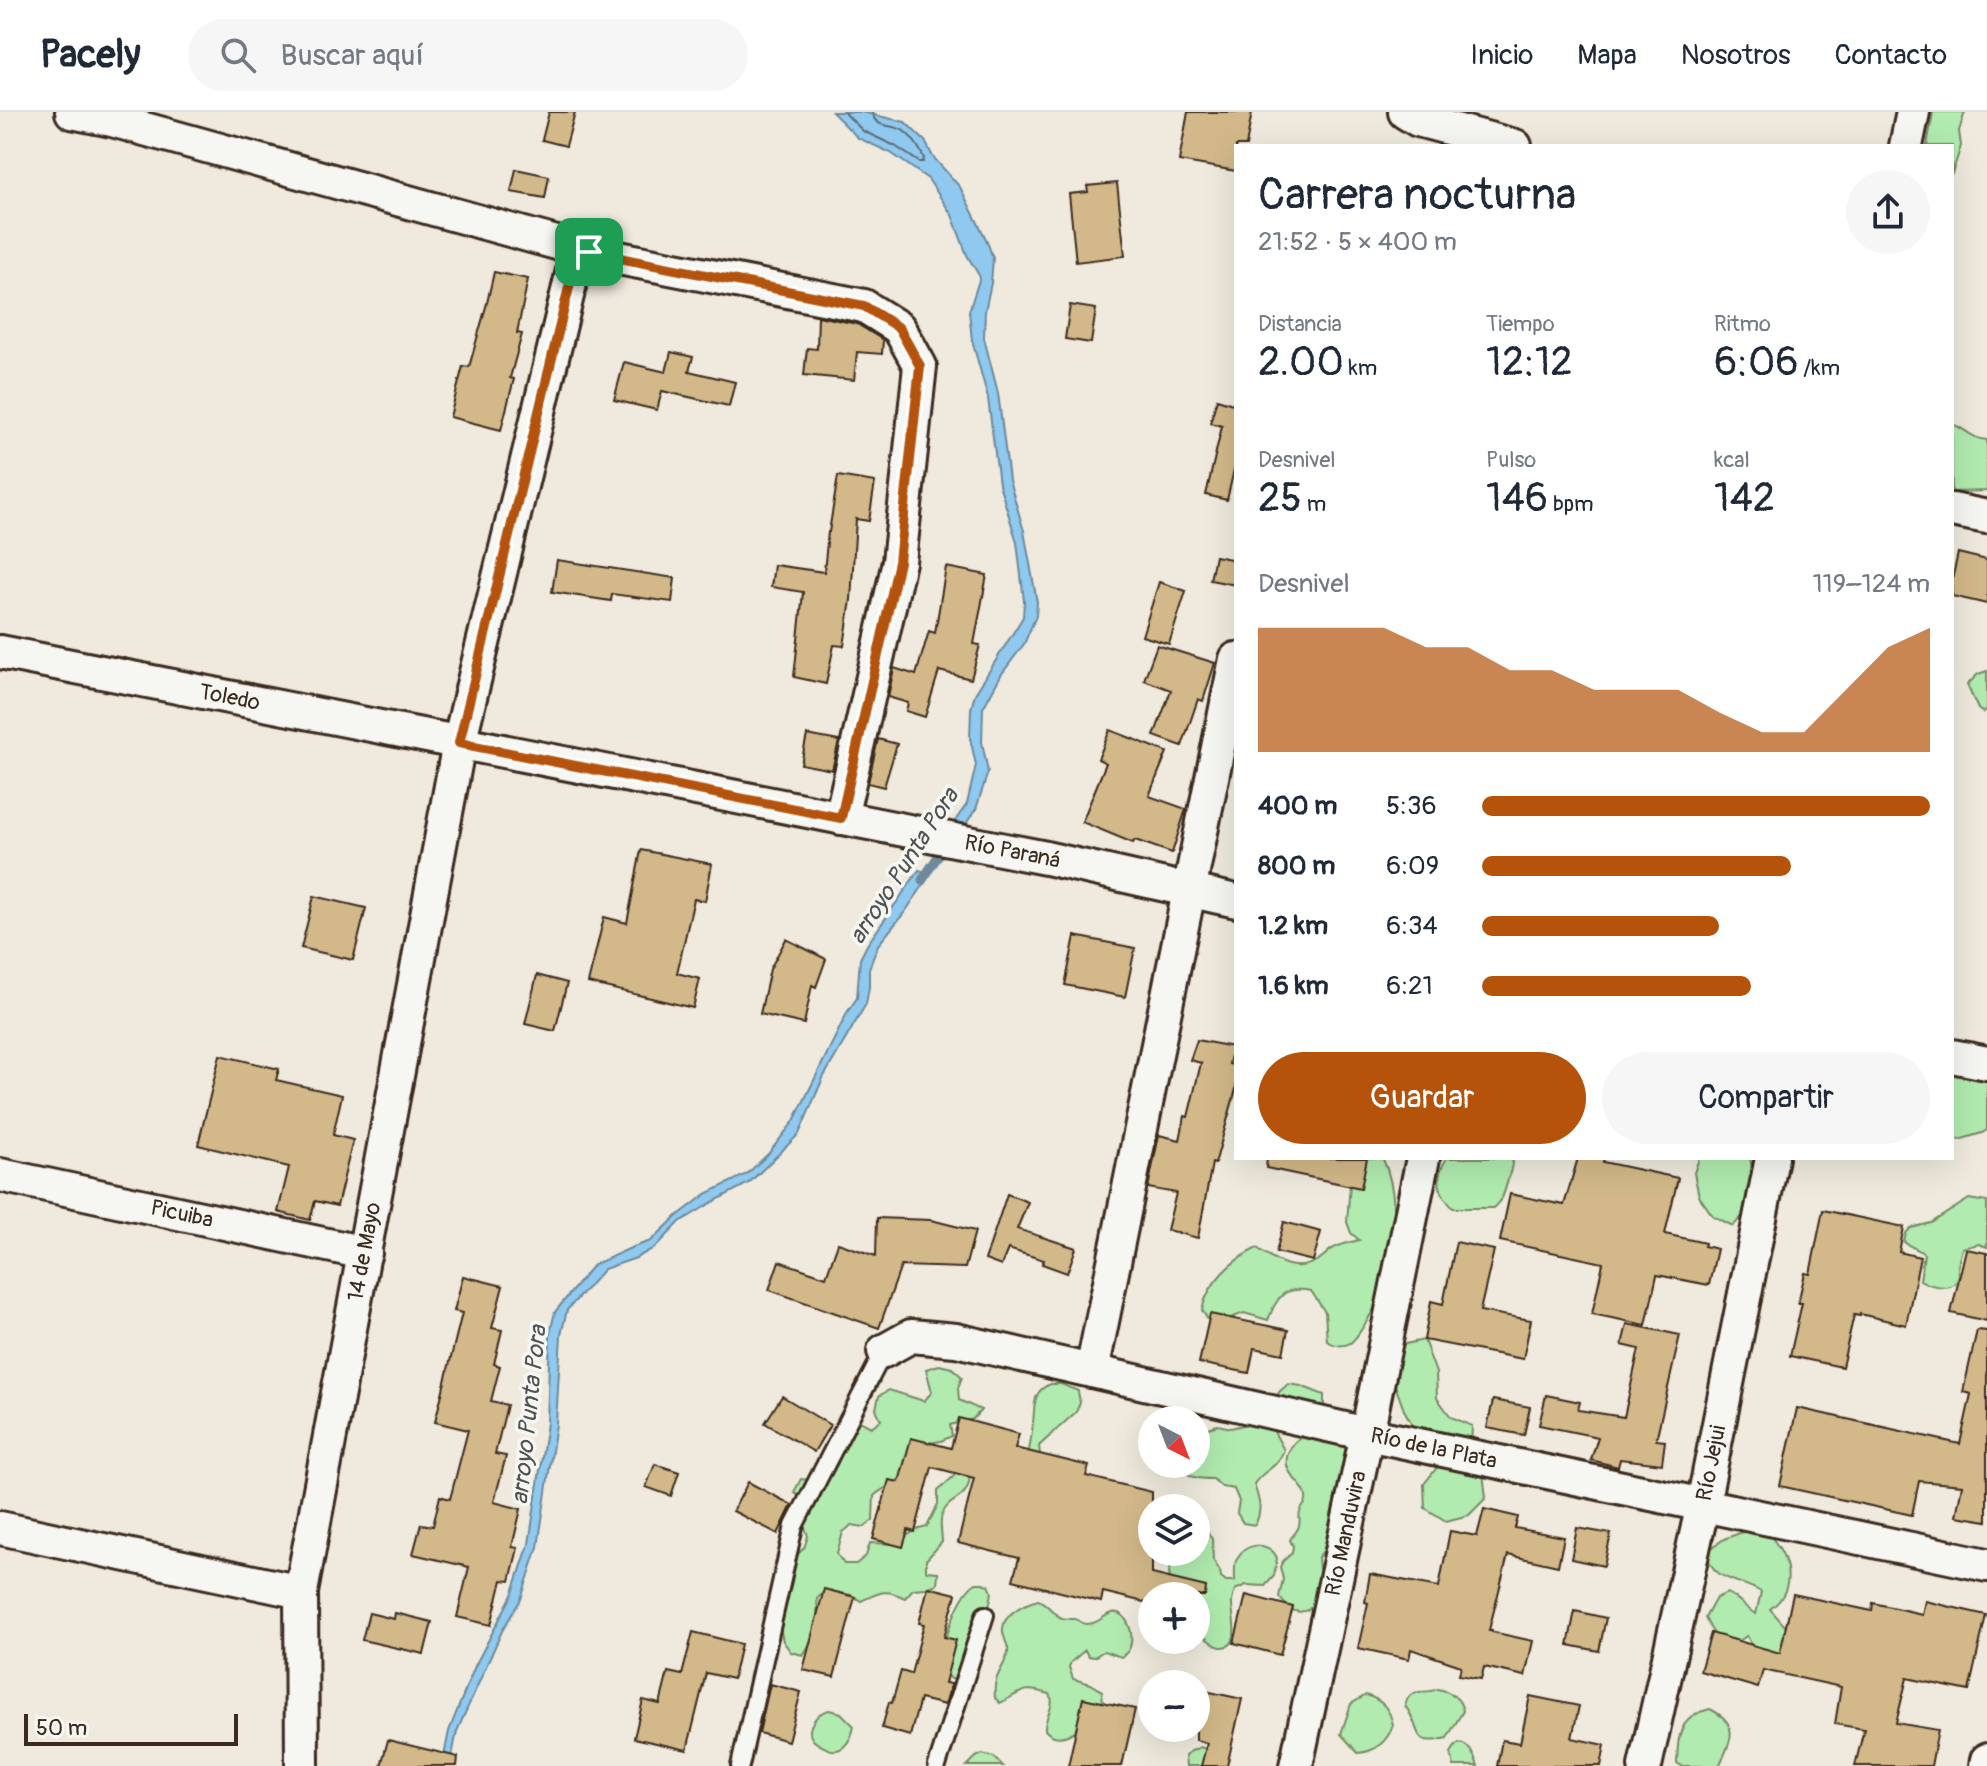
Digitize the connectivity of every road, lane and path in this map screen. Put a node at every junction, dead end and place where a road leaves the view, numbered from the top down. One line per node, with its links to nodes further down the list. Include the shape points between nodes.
1 (72, 112): 6 (street)
2 (1405, 112): 4 (street)
3 (1913, 112): 5 (street)
4 (1508, 144)
5 (1906, 144)
6 (589, 252): 11 (street, 14 de Mayo, via 578,250); 12 (street, via 864,306 899,328 920,366 899,562)
7 (1954, 510): 8 (street)
8 (1987, 517)
9 (0, 652): 11 (street, Toledo)
10 (1234, 669): 13 (street)
11 (459, 743): 12 (street, Río Paraná); 20 (street, 14 de Mayo)
12 (841, 818): 13 (street, Río Paraná)
13 (1189, 891): 14 (street, Río Paraná); 22 (street)
14 (1234, 901)
15 (1954, 1056): 16 (street)
16 (1987, 1063)
17 (1423, 1160): 23 (street, Río Manduvira)
18 (1772, 1160): 24 (street, Río Jejui)
19 (0, 1175): 20 (street, Picuiba)
20 (365, 1253): 27 (street, 14 de Mayo)
21 (884, 1351): 22 (street, Río de la Plata, via 911,1336 956,1340); 30 (lane, via 794,1526)
22 (1092, 1371): 23 (street, Río de la Plata)
23 (1367, 1434): 24 (street, Río de la Plata); 32 (street, Río Manduvira)
24 (1703, 1504): 26 (street, Río de la Plata); 33 (street, Río Jejui)
25 (0, 1528): 27 (street)
26 (1987, 1565)
27 (301, 1592): 29 (street, 14 de Mayo)
28 (985, 1615): 31 (lane)
29 (302, 1766)
30 (740, 1766)
31 (937, 1766)
32 (1296, 1766)
33 (1645, 1766)

